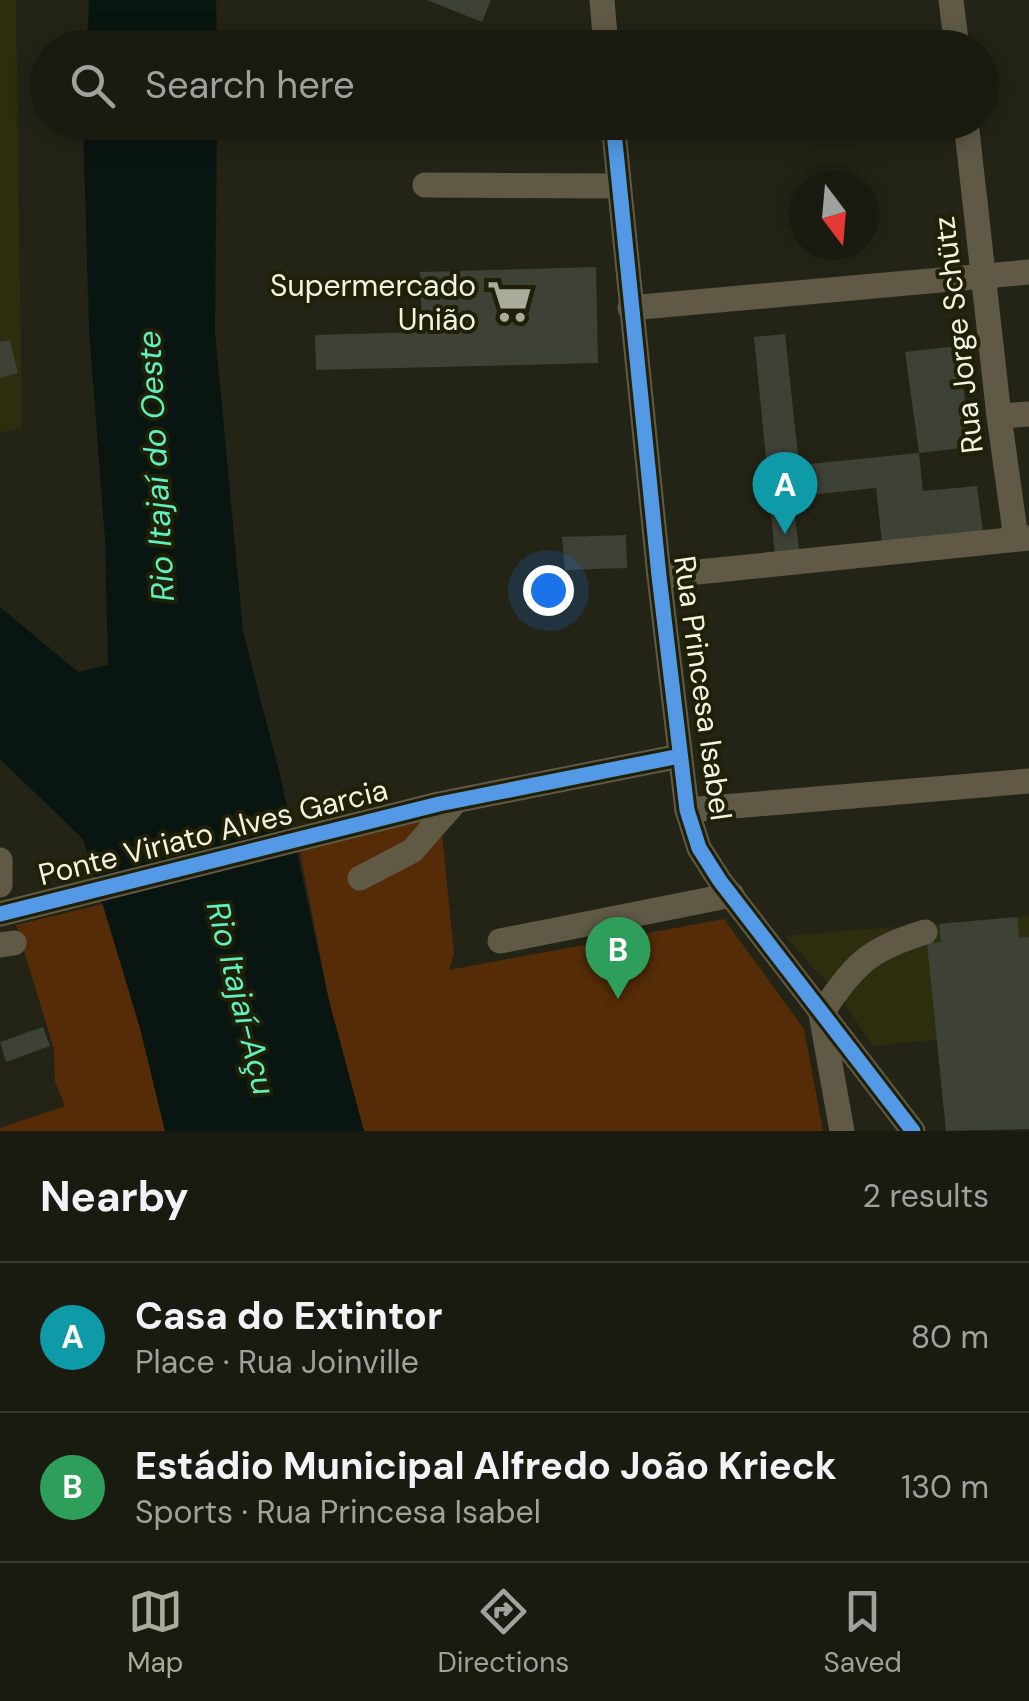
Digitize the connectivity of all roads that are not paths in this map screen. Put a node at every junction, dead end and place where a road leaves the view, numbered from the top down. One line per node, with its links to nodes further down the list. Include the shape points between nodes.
1 (602, 0): 3 (street)
2 (951, 0): 4 (street)
3 (604, 30)
4 (955, 30)
5 (615, 140): 8 (street, Rua Princesa Isabel)
6 (968, 140): 10 (street, Rua Jorge Schütz)
7 (425, 185): 8 (street)
8 (619, 186): 11 (street, Rua Princesa Isabel)
9 (1029, 272): 10 (street)
10 (984, 277): 11 (street); 13 (street, Rua Jorge Schütz)
11 (630, 308): 15 (street, Rua Princesa Isabel)
12 (1029, 414): 13 (street)
13 (999, 416): 14 (street, Rua Jorge Schütz)
14 (1023, 538): 15 (street)
15 (659, 576): 16 (street, Rua Princesa Isabel)
16 (680, 756): 18 (street, Ponte Viriato Alves Garcia); 19 (street, Rua Princesa Isabel)
17 (1029, 781): 19 (street)
18 (448, 802): 21 (street, via 412,851); 24 (street, Ponte Viriato Alves Garcia)
19 (687, 810): 23 (street, Rua Princesa Isabel, via 699,848)
20 (0, 860): 22 (street)
21 (360, 878)
22 (0, 884)
23 (732, 895): 26 (street); 27 (street, Rua Princesa Isabel)
24 (0, 914)
25 (925, 932): 27 (street, via 882,945 848,976)
26 (500, 941)
27 (822, 1014): 28 (street); 29 (street, Rua Princesa Isabel)
28 (842, 1131)
29 (913, 1131)

